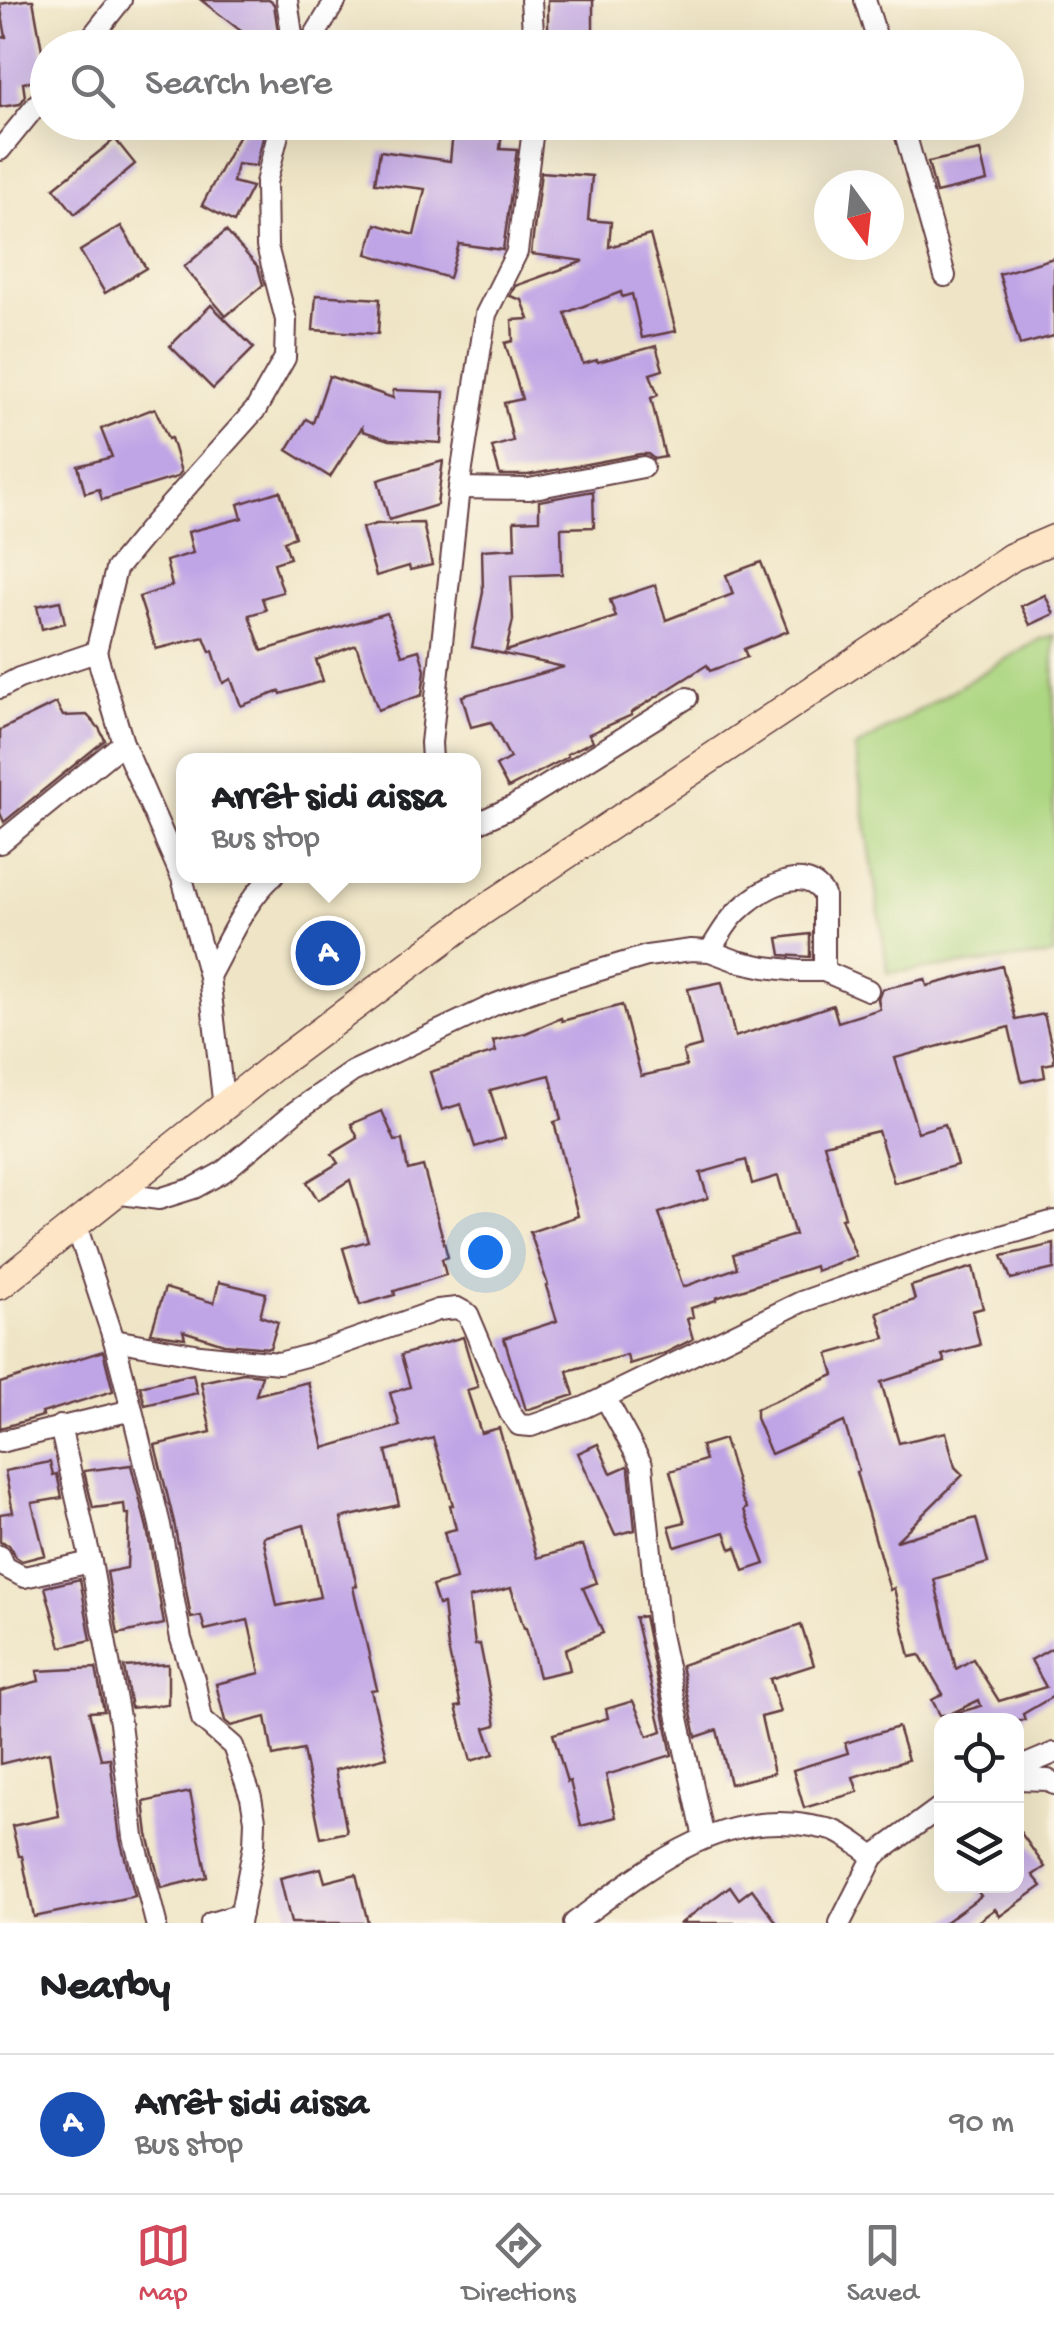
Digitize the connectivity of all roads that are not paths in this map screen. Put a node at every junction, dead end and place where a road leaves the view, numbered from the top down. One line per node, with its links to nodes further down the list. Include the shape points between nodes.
1 (122, 0): 6 (street)
2 (287, 0): 7 (street)
3 (336, 0): 8 (street)
4 (531, 0): 9 (street)
5 (865, 0): 10 (street)
6 (98, 30)
7 (291, 30)
8 (318, 30)
9 (533, 30)
10 (874, 30)
11 (30, 113): 15 (street)
12 (277, 140): 20 (street, via 266,183 267,246 286,320 285,358 256,409 116,570)
13 (532, 140): 18 (street, via 517,252 486,314)
14 (907, 140): 16 (street)
15 (0, 150)
16 (945, 276)
17 (644, 467): 18 (street, via 529,489)
18 (458, 488): 24 (street)
19 (1054, 539): 34 (main road, via 1012,557 482,911)
20 (96, 652): 21 (street); 23 (street)
21 (0, 688)
22 (687, 698): 25 (street)
23 (123, 743): 26 (street); 27 (street)
24 (431, 753)
25 (481, 821)
26 (0, 843)
27 (176, 864)
28 (183, 883): 32 (street)
29 (264, 883): 32 (street)
30 (710, 952): 31 (street, via 738,962); 31 (street, via 747,903 804,879 824,895); 35 (street, via 646,956 496,1004 352,1072 194,1188 160,1199)
31 (824, 971): 33 (street)
32 (209, 976): 34 (street)
33 (868, 990)
34 (224, 1108): 35 (main road)
35 (114, 1193): 37 (main road)
36 (1054, 1221): 40 (street, via 801,1302)
37 (76, 1225): 38 (main road); 39 (street)
38 (0, 1285)
39 (114, 1340): 40 (street, via 279,1363 457,1308 471,1313 519,1425); 41 (street)
40 (606, 1397): 51 (street, via 642,1466 659,1630)
41 (132, 1410): 42 (street); 53 (street, via 202,1719 233,1746 250,1796 254,1845)
42 (60, 1426): 43 (street); 45 (street)
43 (0, 1442)
44 (0, 1556): 45 (street, via 5,1568 24,1577)
45 (92, 1562): 54 (street, via 134,1837)
46 (1054, 1753): 47 (street)
47 (1024, 1766)
48 (1024, 1779): 49 (street)
49 (1054, 1784)
50 (934, 1812): 52 (street)
51 (704, 1838): 52 (street, via 784,1821 834,1831); 56 (street, via 646,1869)
52 (874, 1856): 57 (street)
53 (240, 1919): 55 (street)
54 (156, 1923)
55 (211, 1923)
56 (574, 1923)
57 (840, 1923)

